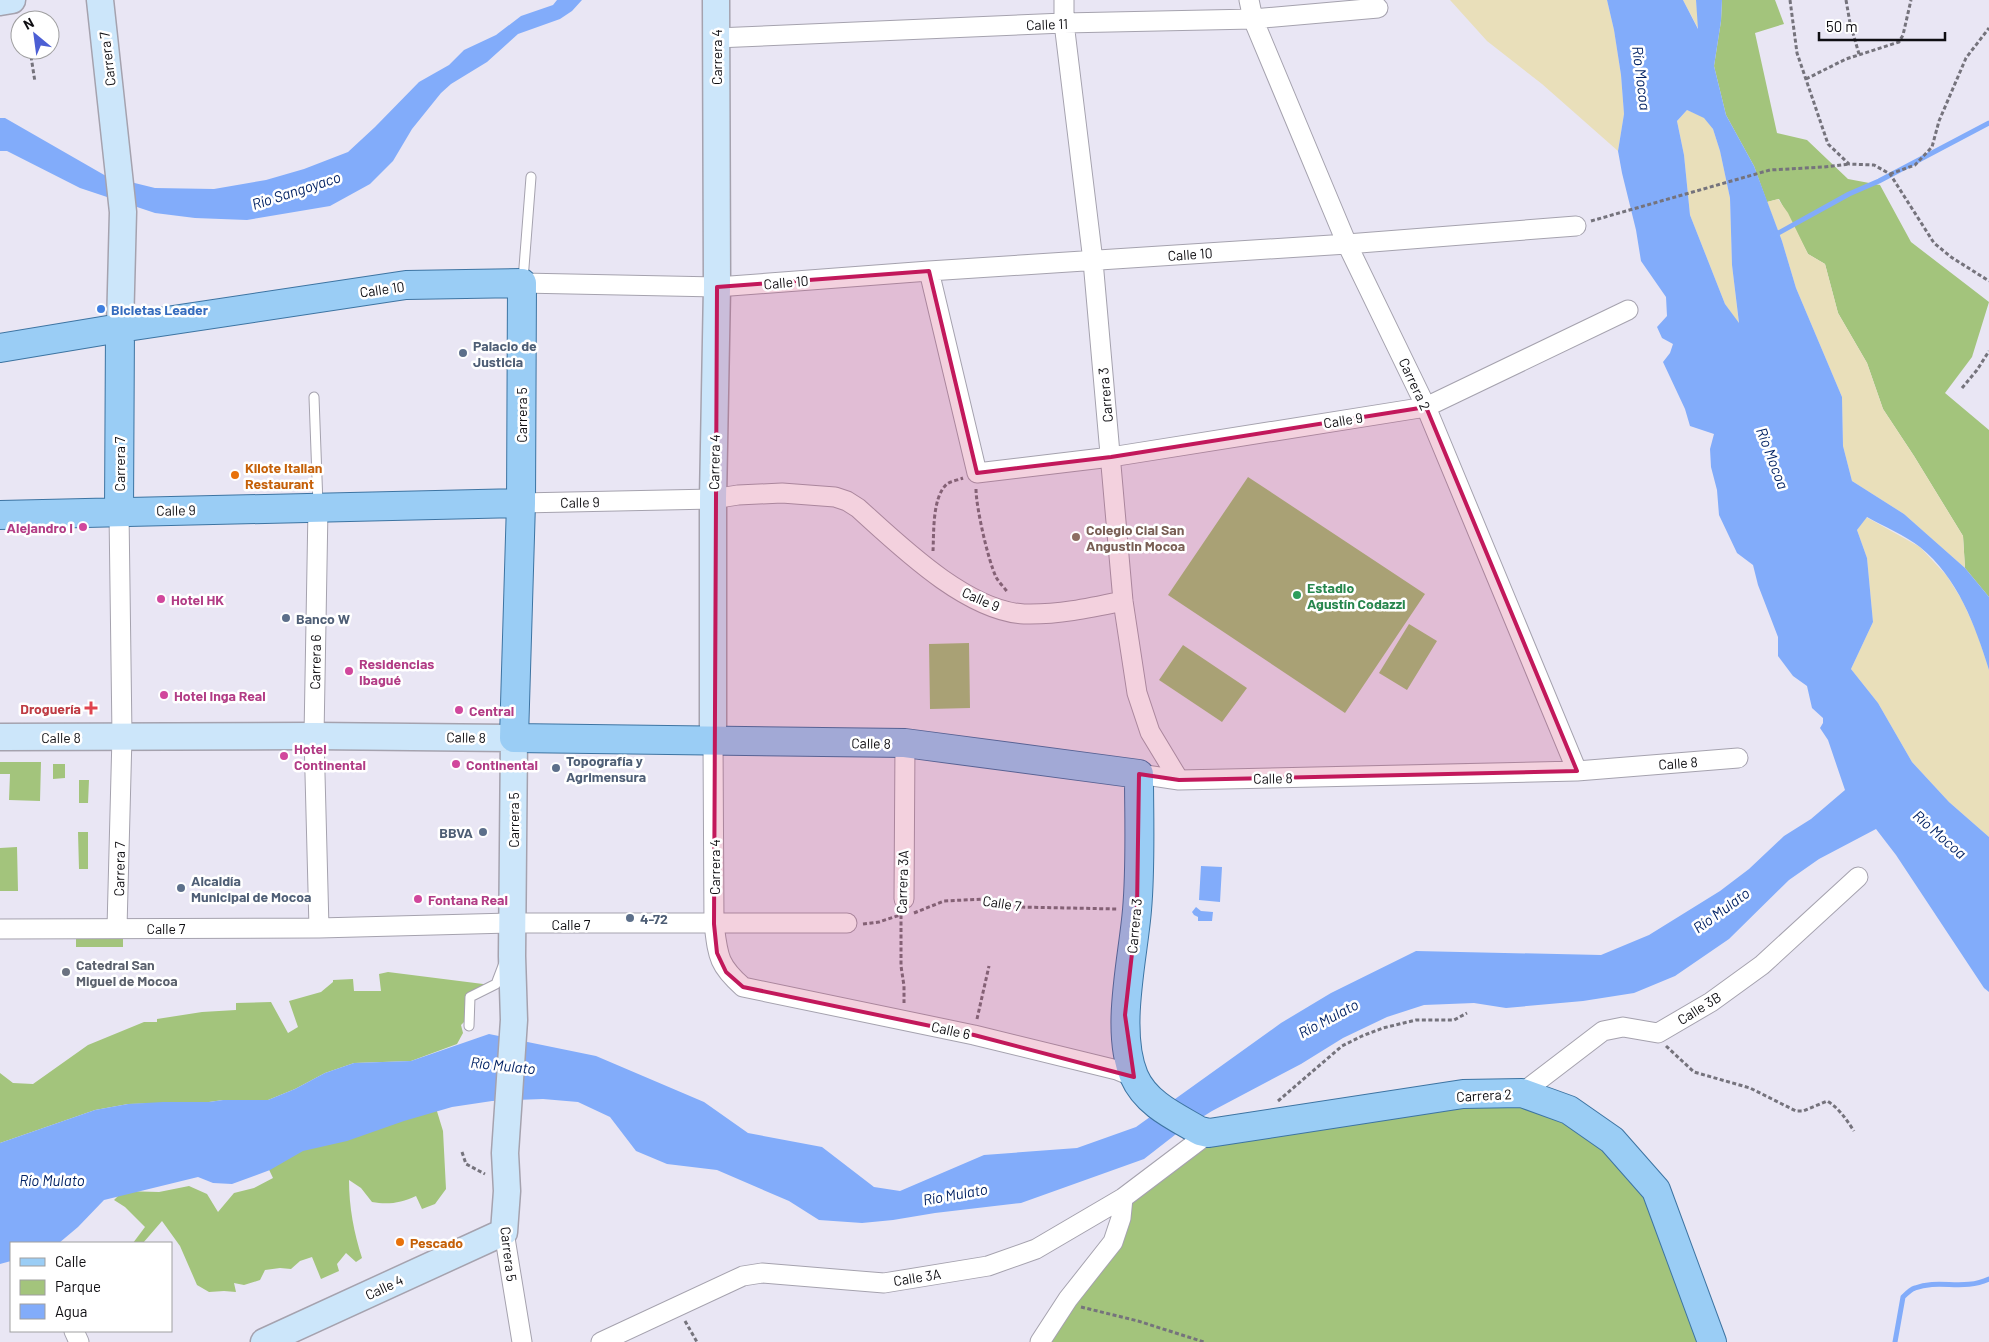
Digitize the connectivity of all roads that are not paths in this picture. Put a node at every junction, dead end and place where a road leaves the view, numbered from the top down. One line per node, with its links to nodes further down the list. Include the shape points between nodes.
1 (12, 0): 6 (main road)
2 (100, 0): 19 (main road, Carrera 7, via 123,212)
3 (716, 0): 10 (main road, Carrera 4)
4 (1064, 0): 9 (street, Carrera 3)
5 (1249, 0): 8 (street, Carrera 2)
6 (0, 2)
7 (1378, 8): 8 (street, Calle 11)
8 (1253, 19): 9 (street, Calle 11); 13 (street, Carrera 2)
9 (1064, 23): 10 (street, Calle 11); 14 (street, Carrera 3)
10 (716, 38): 17 (main road, Carrera 4)
11 (531, 177): 16 (lane, Carrera 5)
12 (1576, 226): 13 (street, Calle 10)
13 (1348, 244): 14 (street, Calle 10); 22 (street, Carrera 2)
14 (1093, 261): 15 (street, Calle 10); 23 (street, Carrera 3)
15 (929, 271): 17 (street, Calle 10); 23 (street, Calle 9, via 977,473)
16 (522, 283): 17 (street, Calle 10); 19 (main road, Calle 10, via 406,285); 25 (main road, Carrera 5)
17 (717, 287): 24 (main road, Carrera 4)
18 (1628, 310): 22 (street, Calle 9)
19 (120, 328): 20 (main road, Calle 10); 27 (main road, Carrera 7)
20 (0, 348)
21 (314, 397): 26 (lane, Carrera 6)
22 (1426, 407): 23 (street, Calle 9); 37 (street, Carrera 2)
23 (1111, 457): 29 (street, Carrera 3)
24 (713, 499): 25 (street, Calle 9); 29 (street, Calle 9, via 782,493 835,497 847,501 924,567 972,597 1022,614 1076,611); 34 (main road, Carrera 4)
25 (521, 504): 26 (main road, Calle 9); 33 (main road, Carrera 5)
26 (318, 508): 27 (main road, Calle 9); 31 (street, Carrera 6)
27 (119, 512): 28 (main road, Calle 9); 30 (street, Carrera 7)
28 (0, 515)
29 (1123, 601): 39 (street, Carrera 3, via 1137,693 1150,732)
30 (122, 736): 31 (main road, Calle 8); 32 (main road, Calle 8); 45 (street, Carrera 7)
31 (314, 736): 33 (main road, Calle 8); 46 (street, Carrera 6)
32 (0, 737)
33 (514, 738): 34 (main road, Calle 8); 43 (main road, Carrera 5)
34 (713, 740): 35 (main road, Calle 8); 44 (street, Carrera 4)
35 (905, 743): 38 (main road, Calle 8); 41 (street, Carrera 3A)
36 (1738, 758): 37 (street, Calle 8)
37 (1577, 771): 39 (street, Calle 8)
38 (1139, 774): 39 (street, Calle 8); 50 (main road, Carrera 3, via 1137,909 1125,1015 1127,1047)
39 (1178, 780)
40 (1858, 877): 51 (street, Calle 3B, via 1762,965 1710,1002 1658,1033 1623,1027 1603,1030)
41 (902, 907)
42 (847, 923): 44 (street, Calle 7)
43 (513, 924): 44 (street, Calle 7); 46 (street, Calle 7); 48 (main road, Carrera 5)
44 (714, 924): 50 (street, Calle 6, via 718,953 726,972 743,987 974,1035)
45 (117, 928): 46 (street, Calle 7); 47 (street, Calle 7)
46 (319, 928)
47 (0, 929)
48 (512, 956): 49 (lane, via 502,966 496,984 470,997); 54 (main road, Carrera 5, via 514,1020 505,1152)
49 (469, 1026)
50 (1134, 1077): 52 (main road, via 1155,1104)
51 (1522, 1093): 52 (main road, Carrera 2, via 1463,1094); 59 (main road, Carrera 2, via 1570,1110 1612,1140 1656,1190)
52 (1204, 1132): 53 (street, Calle 3A)
53 (1123, 1198): 57 (street, Calle 3A, via 1036,1249 988,1266 884,1283 762,1273 743,1276); 58 (street, via 1113,1242 1068,1299)
54 (504, 1232): 55 (main road, Calle 4); 56 (street, Carrera 5)
55 (264, 1342)
56 (522, 1342)
57 (601, 1342)
58 (1040, 1342)
59 (1712, 1342)

